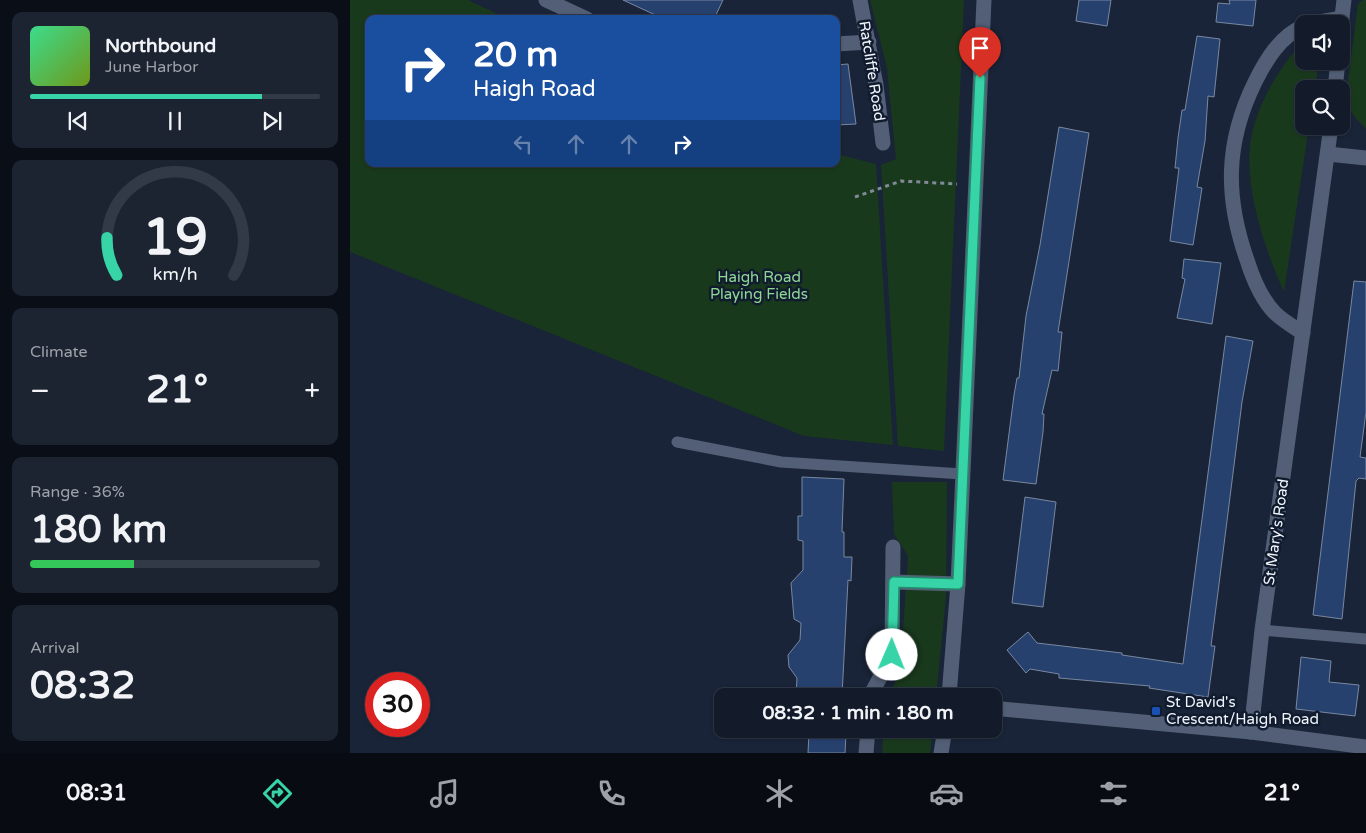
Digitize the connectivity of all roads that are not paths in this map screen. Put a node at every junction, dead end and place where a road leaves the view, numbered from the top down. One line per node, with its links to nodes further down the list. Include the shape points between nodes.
1 (546, 0): 5 (street)
2 (860, 0): 8 (street, Ratcliffe Road)
3 (984, 0): 16 (street)
4 (1344, 0): 6 (street)
5 (578, 15)
6 (1343, 15)
7 (1295, 31): 14 (street, via 1273,50 1262,67 1238,127 1230,163 1231,198 1250,271 1264,300 1276,315)
8 (870, 42): 9 (street); 11 (street, Ratcliffe Road)
9 (840, 44)
10 (1330, 135): 12 (street, St Mary's Road)
11 (883, 143)
12 (1328, 154): 13 (street); 14 (street, St Mary's Road)
13 (1366, 158)
14 (1303, 333): 20 (street, St Mary's Road)
15 (677, 442): 16 (lane, via 781,462)
16 (962, 474): 19 (street)
17 (893, 547): 18 (street)
18 (894, 582): 19 (street); 22 (street, via 892,655)
19 (958, 584): 23 (street)
20 (1262, 630): 21 (lane); 25 (street, St Mary's Road)
21 (1366, 639)
22 (874, 688)
23 (950, 688)
24 (1002, 709): 25 (street)
25 (1251, 732): 28 (street)
26 (867, 738): 29 (street)
27 (944, 738): 30 (street)
28 (1366, 747)
29 (866, 753)
30 (941, 753)

